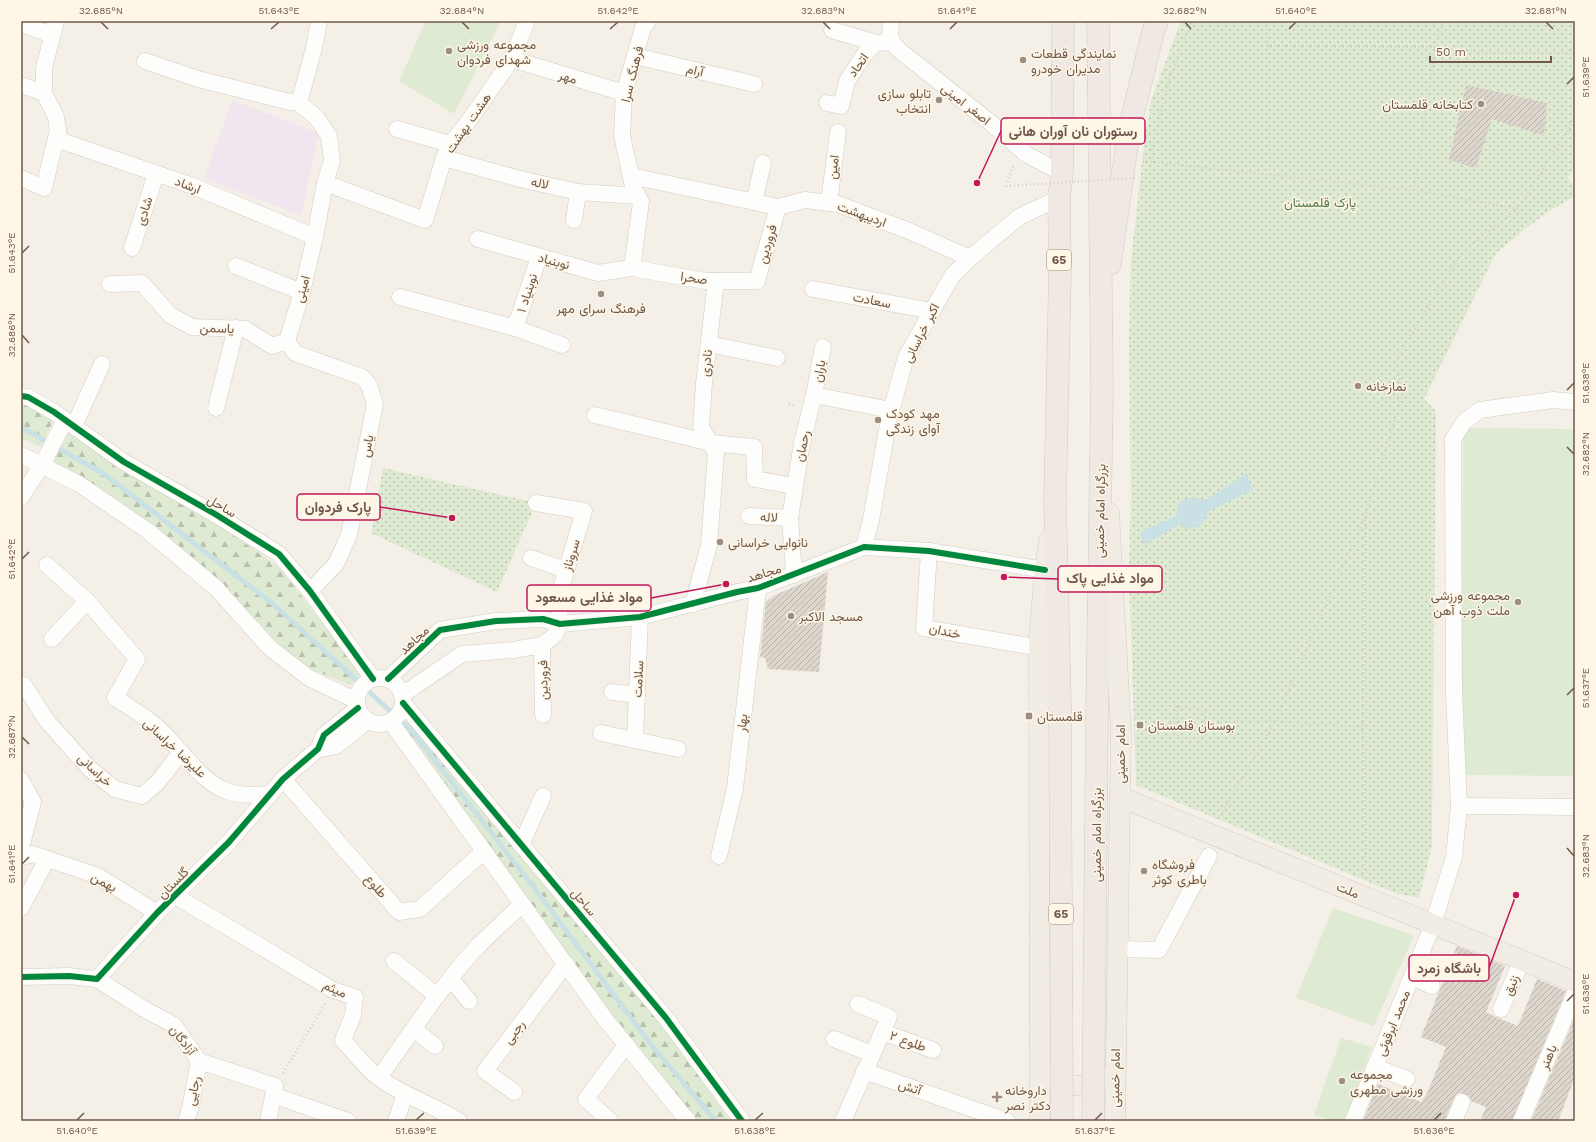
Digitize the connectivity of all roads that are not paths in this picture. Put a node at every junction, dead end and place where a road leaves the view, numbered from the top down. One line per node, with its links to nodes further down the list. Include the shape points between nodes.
1 (319, 21): 20 (street)
2 (527, 21): 14 (street, هشت بهشت)
3 (648, 21): 13 (street, فرهنگ سرا)
4 (891, 21): 11 (street, via 890,40)
5 (1063, 21): 27 (highway, 65)
6 (1098, 21): 53 (highway, بزرگراه امام خمینی)
7 (1157, 21): 53 (highway, via 1129,130)
8 (21, 24): 9 (street)
9 (54, 28): 18 (street, via 44,68)
10 (832, 30): 12 (street)
11 (893, 42): 12 (street, اتحاد); 27 (street, اصغر امینی, via 904,54 1026,154)
12 (876, 43): 21 (street, اتحاد, via 864,55)
13 (635, 56): 16 (street, آرام); 19 (street, فرهنگ سرا)
14 (512, 59): 19 (street, مهر); 25 (street, هشت بهشت)
15 (145, 61): 20 (street, via 198,79)
16 (754, 84)
17 (21, 85): 18 (street)
18 (44, 93): 24 (street, via 56,117)
19 (624, 93): 29 (street, فرهنگ سرا, via 622,135)
20 (299, 103): 31 (street, امینی, via 317,118 329,136 332,161)
21 (834, 105)
22 (397, 128): 25 (street, لاله)
23 (838, 132): 36 (street, امین)
24 (59, 135): 28 (street, ارشاد); 30 (street, via 44,188)
25 (447, 151): 31 (street, هشت بهشت, via 425,220); 32 (street, لاله, via 520,179)
26 (763, 163): 35 (street)
27 (1062, 173): 34 (highway, 65)
28 (156, 174): 39 (street, ارشاد, via 190,185); 41 (street, شادی)
29 (631, 176): 33 (street, فرهنگ سرا); 35 (street, اردیبهشت)
30 (21, 178)
31 (325, 183): 39 (street, امینی)
32 (578, 192): 33 (street, لاله); 38 (street)
33 (638, 196): 45 (street, فرهنگ سرا, via 641,202)
34 (1059, 198): 43 (street, اکبر خراسانی, via 1019,217); 75 (highway, 65)
35 (754, 202): 37 (street, اردیبهشت)
36 (829, 203): 37 (street, اردیبهشت, via 805,200); 43 (street, اردیبهشت, via 902,228)
37 (778, 207): 47 (street, فروردین)
38 (574, 220)
39 (315, 237): 50 (street, امینی)
40 (478, 239): 42 (street, نوبنیاد)
41 (132, 248)
42 (539, 257): 45 (street, نوبنیاد, via 598,273); 55 (street, نوبنیاد ۱)
43 (970, 258): 52 (street, اکبر خراسانی, via 952,276)
44 (236, 266): 50 (street)
45 (632, 268): 46 (street, صحرا)
46 (716, 281): 47 (street, صحرا); 57 (street, نادری)
47 (757, 281)
48 (110, 284): 54 (street, یاسمن, via 142,283 170,315 192,327)
49 (813, 289): 52 (street, سعادت)
50 (302, 292): 56 (street, امینی)
51 (400, 297): 55 (street)
52 (932, 311): 67 (street, اکبر خراسانی, via 906,356)
53 (1101, 324): 62 (highway, بزرگراه امام خمینی)
54 (236, 328): 56 (street, یاسمن, via 245,328 272,346); 66 (street)
55 (515, 328): 58 (street)
56 (288, 341): 87 (street, یاس, via 295,353 362,377 369,385 376,404 349,535 336,564)
57 (709, 344): 60 (street); 70 (street, نادری, via 701,427)
58 (562, 345)
59 (823, 347): 63 (street, باران)
60 (777, 358)
61 (102, 364): 69 (street)
62 (1102, 388): 111 (main road, امام خمینی, via 1121,732); 172 (highway, بزرگراه امام خمینی, bridge)
63 (814, 395): 67 (street); 73 (street, رحمان)
64 (21, 396): 69 (street, ساحل, via 28,397)
65 (1575, 402): 112 (street, محمد ابرقوئی, via 1552,400 1480,410 1464,422 1453,439 1454,692)
66 (216, 408)
67 (891, 410): 79 (street, اکبر خراسانی)
68 (595, 415): 70 (street)
69 (69, 423): 72 (street); 87 (street, ساحل, via 124,462 279,554)
70 (711, 443): 73 (street, via 754,447 755,479); 89 (street, نادری, via 716,453 708,546)
71 (21, 455): 72 (street)
72 (42, 465): 74 (street); 100 (street, via 79,484 148,531 216,588 270,648 309,678)
73 (794, 486): 78 (street, رحمان)
74 (21, 497)
75 (1055, 500): 84 (main road); 171 (highway, 65, bridge, via 1060,707)
76 (536, 503): 83 (street, سروناز, via 584,511)
77 (748, 516): 78 (street, لاله)
78 (790, 518): 85 (street, رحمان)
79 (864, 547): 80 (street, مجاهد); 85 (street, مجاهد)
80 (929, 551): 84 (street, مجاهد); 94 (street, خندان, via 924,628)
81 (531, 558): 83 (street)
82 (47, 565): 88 (street, علیرضا خراسانی)
83 (566, 570): 91 (street, سروناز, via 559,595)
84 (1045, 570): 94 (main road)
85 (794, 574): 86 (street, مجاهد)
86 (758, 588): 89 (street, مجاهد); 117 (street, بهار, via 735,788)
87 (310, 592): 95 (street, ساحل)
88 (87, 601): 92 (street); 106 (street, علیرضا خراسانی, via 137,659 114,698 158,728)
89 (693, 604): 90 (street, مجاهد)
90 (640, 618): 91 (street, مجاهد); 98 (street, سلامت)
91 (560, 624): 93 (street, via 555,635); 95 (street, مجاهد, via 543,619 496,621 440,630)
92 (52, 639)
93 (542, 646): 99 (street, via 462,654); 101 (street, فروردین)
94 (1040, 648): 149 (main road)
95 (381, 679): 99 (street, ساحل, via 399,688); 100 (street, via 367,682 362,687 358,694)
96 (21, 684): 106 (street, خراسانی, via 47,721 90,769 115,789 142,796 158,782)
97 (612, 692): 98 (street)
98 (637, 695): 104 (street, سلامت)
99 (402, 699): 102 (street, via 401,710); 114 (street, ساحل)
100 (361, 710): 102 (street, via 375,723); 107 (street, گلستان, via 324,735 318,749)
101 (543, 715)
102 (390, 722): 116 (street)
103 (601, 733): 104 (street)
104 (635, 740): 105 (street)
105 (678, 749)
106 (181, 752): 109 (street, علیرضا خراسانی, via 204,776 225,791 250,795)
107 (283, 779): 109 (street, گلستان); 116 (street, طلوع, via 398,912 420,909)
108 (21, 780): 115 (street, via 33,802)
109 (270, 794): 121 (street, گلستان, via 229,842)
110 (543, 796): 114 (street)
111 (1120, 798): 125 (main road, ملت); 126 (main road, امام خمینی)
112 (1459, 806): 113 (street); 125 (street, محمد ابرقوئی, via 1454,857)
113 (1575, 807)
114 (520, 844): 168 (street, ساحل, via 666,1018)
115 (21, 848)
116 (484, 851): 122 (street)
117 (719, 856)
118 (1209, 856): 126 (street, via 1159,950)
119 (21, 857): 120 (street, بهمن, via 33,854)
120 (47, 859): 123 (street); 124 (street, بهمن, via 98,876)
121 (175, 896): 124 (street, گلستان); 153 (street, میثم, via 333,990 355,997 353,1015 343,1040)
122 (522, 904): 129 (street); 133 (street, via 478,946)
123 (21, 908)
124 (157, 913): 132 (street, گلستان)
125 (1433, 924): 127 (main road, ملت); 131 (street, محمد ابرقوئی)
126 (1118, 949): 152 (main road, امام خمینی)
127 (1522, 960): 134 (main road, ملت); 140 (street, زنبق)
128 (394, 961): 137 (street)
129 (566, 964): 144 (street); 156 (street, رجبی, via 484,1071)
130 (21, 976): 132 (street)
131 (1412, 977): 135 (street); 150 (street, محمد ابرقوئی)
132 (97, 979): 148 (street, آزادگان, via 174,1025)
133 (451, 979): 137 (street); 138 (street)
134 (1575, 982)
135 (1432, 986)
136 (1575, 992): 175 (street, باهنر)
137 (437, 996): 141 (street)
138 (469, 1001)
139 (858, 1004): 142 (street, via 889,1017)
140 (1501, 1009)
141 (414, 1029): 145 (street); 153 (street)
142 (882, 1032): 146 (street, طلوع ۲); 147 (street)
143 (834, 1039): 147 (street)
144 (626, 1045): 166 (street, via 586,1099); 167 (street)
145 (435, 1046)
146 (933, 1050)
147 (872, 1054): 151 (street)
148 (199, 1061): 155 (street, آزادگان); 161 (street, رجایی)
149 (1040, 1066): 152 (main road, via 1051,1077 1064,1084 1080,1086 1106,1079); 159 (main road)
150 (1375, 1067): 154 (street); 173 (street, محمد ابرقوئی)
151 (864, 1071): 169 (street); 170 (street, آتش)
152 (1115, 1071): 160 (main road, امام خمینی)
153 (379, 1078): 157 (street, میثم)
154 (1407, 1079)
155 (274, 1090): 162 (street); 163 (street, آزادگان)
156 (514, 1092)
157 (405, 1094): 164 (street); 165 (street, میثم)
158 (1462, 1102): 174 (street)
159 (1040, 1114): 160 (main road, via 1048,1099 1074,1091 1090,1092 1103,1098)
160 (1115, 1114)
161 (186, 1121)
162 (268, 1121)
163 (348, 1121)
164 (396, 1121)
165 (459, 1121)
166 (610, 1121)
167 (688, 1121)
168 (742, 1121)
169 (843, 1121)
170 (1007, 1121)
171 (1062, 1121)
172 (1093, 1121)
173 (1352, 1121)
174 (1454, 1121)
175 (1521, 1121)

